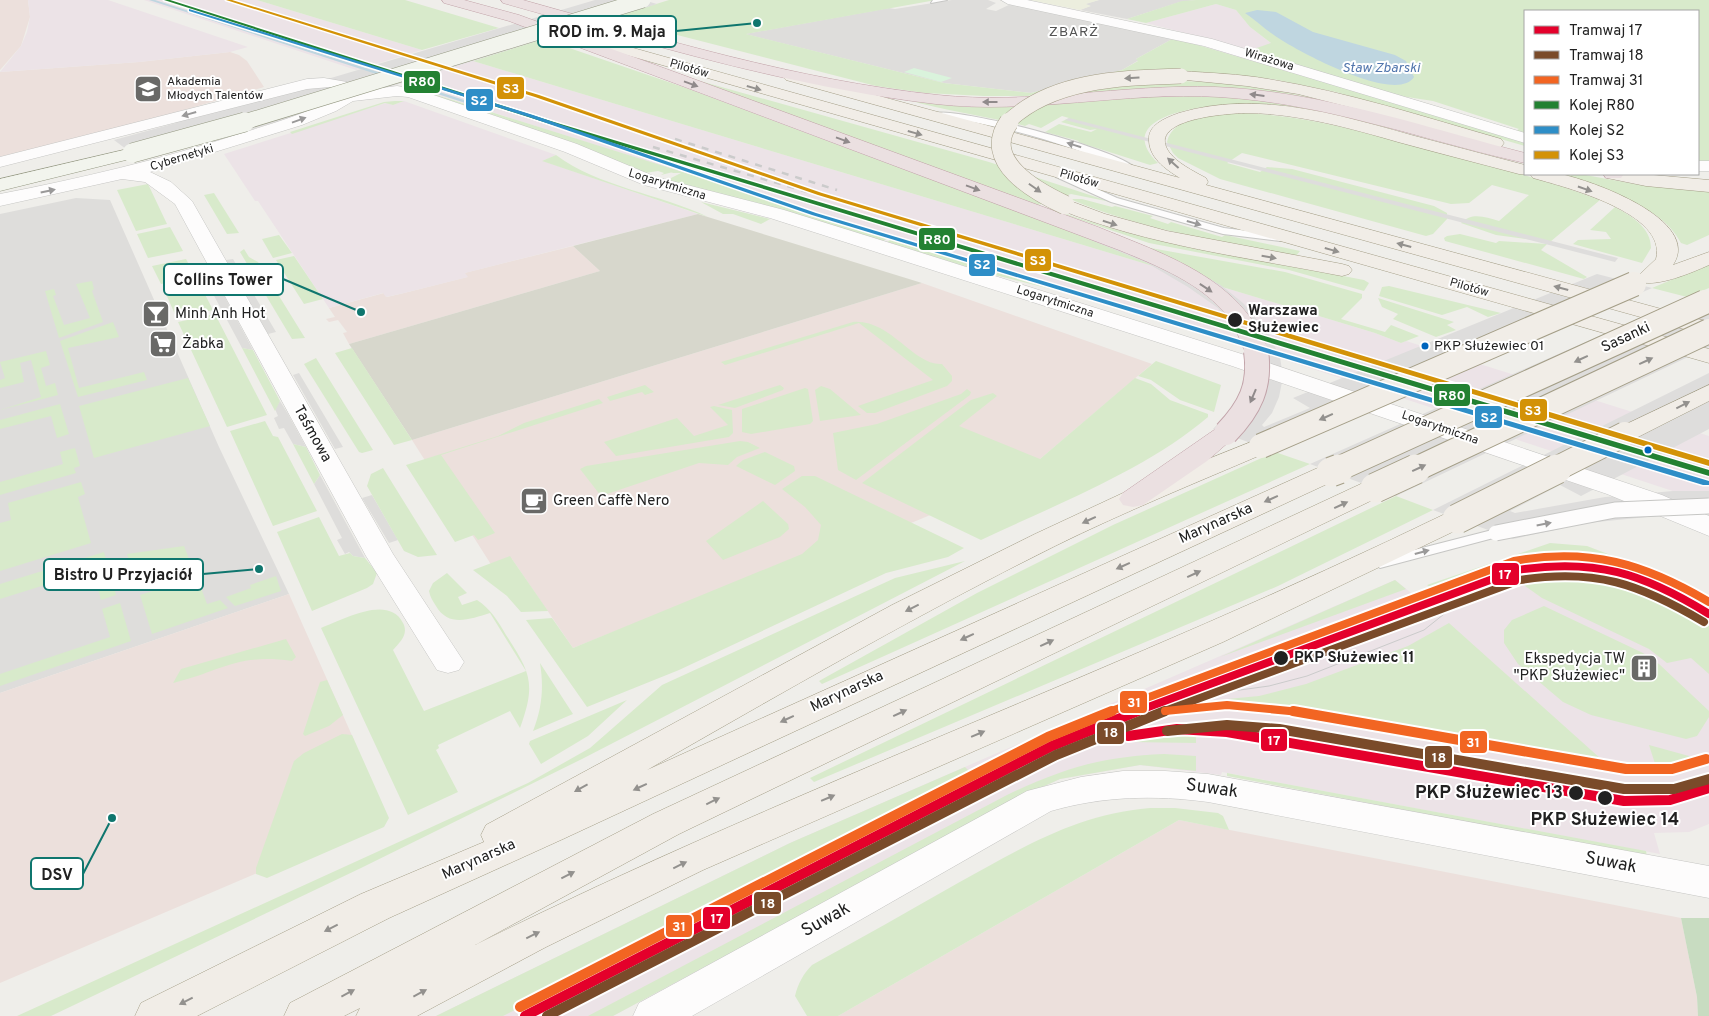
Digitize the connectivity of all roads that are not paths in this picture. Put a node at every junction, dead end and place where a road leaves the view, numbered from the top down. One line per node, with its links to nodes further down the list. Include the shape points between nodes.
1 (449, 0): 8 (highway, Pilotów)
2 (508, 0): 10 (highway, Pilotów)
3 (616, 0): 9 (street)
4 (644, 0): 9 (street, bridge)
5 (944, 0): 7 (lane)
6 (1008, 0): 12 (street, Wirażowa, via 1207,42)
7 (933, 2)
8 (514, 18): 31 (main road, Pilotów, one-way to 31); 36 (highway, one-way to 36, bridge, via 1091,231 1149,255 1201,284 1231,306 1251,337 1260,370 1249,406 1226,433)
9 (449, 55): 13 (street, Cybernetyki, bridge)
10 (761, 69): 16 (highway, one-way to 10, via 1343,110 1245,93 1175,92 1009,102 952,101 879,92); 26 (main road, Pilotów, one-way to 10)
11 (349, 94): 15 (street, Cybernetyki, one-way to 11, via 330,108); 17 (street, one-way to 17, via 336,84 316,83); 38 (street, Logarytmiczna, via 397,91 421,95 571,148 650,182 777,214 1240,361 1652,500)
12 (1524, 138)
13 (127, 149): 19 (street, Cybernetyki); 23 (street, Cybernetyki)
14 (1524, 151): 31 (main road, one-way to 31, bridge, via 1306,91 1238,80 1181,76 1120,79 1068,90 1028,106 1010,121 1001,142 1007,161 1026,182 1064,206 1112,224)
15 (187, 157): 22 (street, Cybernetyki); 27 (street, Taśmowa, via 176,168)
16 (1524, 158)
17 (0, 162)
18 (1524, 170): 26 (main road, one-way to 18, via 1178,169 1157,145 1156,137 1162,127 1176,119 1224,109 1274,110 1338,121)
19 (0, 175)
20 (1542, 175): 29 (main road, one-way to 29, via 1607,197 1650,221 1663,236 1668,251 1663,264)
21 (1621, 175): 24 (main road)
22 (113, 176): 25 (street, Cybernetyki, one-way to 22); 27 (street, Taśmowa, via 151,177)
23 (0, 185)
24 (1709, 186)
25 (0, 200)
26 (1247, 201): 32 (main road, Pilotów, one-way to 26)
27 (183, 202): 40 (street, Taśmowa, via 380,556)
28 (1709, 258): 29 (main road)
29 (1643, 280): 36 (main road, one-way to 36, bridge)
30 (1707, 302): 34 (main road, Sasanki, one-way to 34, bridge)
31 (1584, 321): 33 (main road, Pilotów)
32 (1709, 330): 44 (main road, Sasanki, one-way to 32, bridge, via 666,824)
33 (1709, 356)
34 (1543, 376): 42 (main road, Marynarska, one-way to 42, bridge)
35 (1709, 392): 39 (main road, one-way to 35, bridge)
36 (1133, 499): 42 (main road, one-way to 42, via 904,612 558,801)
37 (1709, 506): 39 (lane, one-way to 37, bridge, via 1496,533 1615,510)
38 (1709, 527)
39 (1358, 569): 45 (main road, one-way to 39, via 490,956 793,813)
40 (448, 662)
41 (1709, 882): 46 (street, Suwak, via 1253,794 1171,783 1132,783 1081,790 1040,801)
42 (375, 906): 43 (main road, Marynarska, one-way to 43)
43 (156, 1016)
44 (305, 1016)
45 (377, 1016)
46 (654, 1016)

